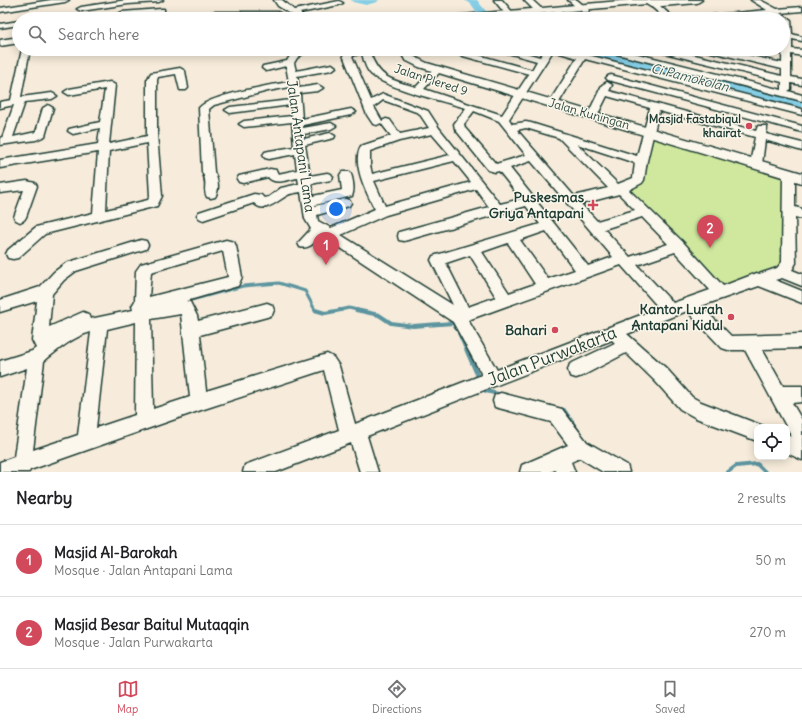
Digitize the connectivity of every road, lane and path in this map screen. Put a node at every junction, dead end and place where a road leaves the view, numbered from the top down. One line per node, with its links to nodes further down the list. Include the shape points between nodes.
1 (65, 0): 16 (street)
2 (159, 0): 10 (street)
3 (278, 0): 23 (street)
4 (498, 0): 24 (street)
5 (508, 0): 25 (street)
6 (528, 0): 26 (street)
7 (572, 0): 15 (street)
8 (697, 0): 12 (main road)
9 (755, 0): 28 (street)
10 (128, 1): 14 (street); 19 (street)
11 (623, 2): 12 (main road); 15 (main road)
12 (655, 2): 15 (main road); 27 (street)
13 (339, 3): 23 (street)
14 (81, 9)
15 (583, 9): 26 (main road)
16 (0, 10)
17 (161, 11): 20 (street)
18 (802, 11): 28 (street)
19 (122, 12)
20 (153, 12)
21 (218, 12): 22 (street, via 224,7)
22 (242, 12)
23 (294, 12)
24 (514, 12)
25 (514, 12)
26 (542, 12)
27 (664, 12)
28 (773, 12)
29 (12, 24): 30 (street)
30 (0, 26)
31 (790, 37): 32 (street)
32 (802, 39)
33 (12, 41): 34 (main road)
34 (0, 43)
35 (12, 45): 36 (main road)
36 (0, 47)
37 (790, 51): 38 (street)
38 (802, 54)
39 (25, 56): 81 (street)
40 (294, 56): 56 (street, Jalan Antapani Lama)
41 (348, 56): 86 (street)
42 (367, 56): 69 (street, Jalan Plered 9, via 376,74)
43 (408, 56): 62 (main road, Jalan Kuningan, via 416,62)
44 (480, 56): 63 (street)
45 (528, 56): 54 (street)
46 (545, 56): 54 (street)
47 (584, 56): 84 (street)
48 (591, 56): 57 (street)
49 (643, 56): 65 (street)
50 (702, 56): 58 (street)
51 (743, 56): 55 (street)
52 (756, 56): 55 (street)
53 (786, 56): 60 (street)
54 (542, 60): 63 (street)
55 (756, 60): 60 (street)
56 (290, 63): 61 (street); 70 (street, Jalan Antapani Lama)
57 (616, 65): 64 (street); 83 (street)
58 (725, 65): 65 (street); 66 (street)
59 (332, 66): 70 (street)
60 (786, 66): 66 (street)
61 (266, 68)
62 (438, 69): 73 (street); 76 (main road, Jalan Kuningan)
63 (534, 73): 76 (street)
64 (610, 78): 75 (street); 94 (street)
65 (723, 78): 77 (street)
66 (786, 79): 68 (street); 77 (street)
67 (257, 82): 70 (street)
68 (802, 82)
69 (393, 83): 73 (street, Jalan Plered 9); 79 (street)
70 (294, 87): 72 (street); 82 (street); 90 (street); 103 (street, Jalan Antapani Lama); 127 (street, via 268,88 211,103 204,108 208,172 212,178)
71 (183, 88): 106 (street, via 180,71 154,75)
72 (318, 88)
73 (418, 90): 87 (street, Jalan Plered 9)
74 (69, 92): 95 (street, via 110,85)
75 (603, 92): 88 (street); 93 (street)
76 (521, 94): 84 (main road, Jalan Kuningan); 97 (street)
77 (785, 94): 80 (street)
78 (52, 96): 81 (street)
79 (380, 98): 86 (street); 99 (street, via 422,112)
80 (802, 98)
81 (18, 101): 85 (street); 108 (street)
82 (272, 101)
83 (765, 103): 92 (street); 94 (street)
84 (553, 104): 93 (main road, Jalan Kuningan)
85 (0, 105)
86 (369, 106): 107 (street)
87 (472, 107): 97 (street, Jalan Plered 9); 117 (street, via 459,126 460,129 492,167)
88 (655, 107): 102 (street); 105 (street)
89 (48, 108): 108 (street, via 42,133)
90 (230, 110)
91 (351, 112): 103 (street)
92 (802, 112)
93 (592, 116): 102 (main road, Jalan Kuningan)
94 (763, 118): 98 (street); 105 (street)
95 (105, 124): 100 (street); 109 (street)
96 (244, 124): 103 (street)
97 (507, 124): 104 (street, via 531,126); 113 (street)
98 (802, 128)
99 (435, 130): 107 (street); 112 (street)
100 (73, 131)
101 (331, 131): 103 (street)
102 (649, 131): 114 (street); 116 (main road, Jalan Kuningan)
103 (299, 133): 111 (street); 124 (street, Jalan Antapani Lama)
104 (561, 135): 114 (street); 126 (street)
105 (761, 135): 110 (street); 116 (street)
106 (152, 136): 109 (street); 138 (street, via 155,200 144,206)
107 (397, 138): 122 (street, via 365,149 363,156)
108 (3, 142)
109 (102, 147): 115 (street); 138 (street)
110 (802, 147)
111 (269, 155)
112 (457, 157): 122 (street); 123 (street)
113 (533, 158): 117 (street); 129 (street)
114 (641, 161): 126 (street, via 638,180)
115 (0, 164)
116 (756, 164): 119 (main road, Jalan Kuningan)
117 (502, 166): 128 (street)
118 (346, 175): 131 (street, via 348,193)
119 (795, 176): 135 (street)
120 (327, 177): 124 (street)
121 (243, 179): 124 (street, via 272,173 276,178)
122 (367, 179): 133 (street)
123 (475, 179)
124 (305, 180): 131 (street, Jalan Antapani Lama); 136 (street, via 272,201 261,203 254,198)
125 (0, 189): 137 (street, via 30,185)
126 (618, 189): 129 (street); 134 (street)
127 (211, 194)
128 (528, 201): 132 (street); 139 (street)
129 (573, 201): 140 (street)
130 (345, 203): 131 (street)
131 (309, 207): 141 (street, Jalan Antapani Lama, via 314,224)
132 (497, 209): 133 (street, via 479,184); 142 (street)
133 (382, 211): 141 (street)
134 (644, 212): 140 (street); 146 (street)
135 (796, 212): 151 (street, via 789,263)
136 (203, 215)
137 (20, 217)
138 (99, 218): 148 (street, via 41,230)
139 (548, 226): 143 (street); 150 (street)
140 (594, 227): 149 (street)
141 (325, 231): 144 (street); 164 (street, Jalan Antapani Lama)
142 (404, 236)
143 (511, 237): 147 (street); 154 (street)
144 (305, 243)
145 (141, 245): 155 (street, via 71,267)
146 (678, 246): 149 (street); 156 (street)
147 (473, 249): 158 (street); 164 (street, via 438,260)
148 (13, 254)
149 (625, 261): 150 (street); 163 (street)
150 (585, 272): 154 (street)
151 (782, 272): 152 (street, Jalan Purwakarta); 153 (street)
152 (757, 279): 156 (street, Jalan Purwakarta); 157 (street)
153 (802, 280)
154 (545, 287): 158 (street)
155 (45, 292): 160 (street); 171 (street)
156 (720, 292): 159 (street, Jalan Purwakarta)
157 (802, 297)
158 (505, 299): 164 (street)
159 (689, 303): 163 (street, Jalan Purwakarta); 169 (street, via 725,341 733,344)
160 (0, 306)
161 (143, 310): 161 (street, via 143,271 146,268 229,246 236,277 233,282); 165 (street); 166 (street, via 182,306 187,309); 171 (street, via 78,320 62,327); 179 (street)
162 (267, 310): 166 (street)
163 (670, 310): 167 (street, Jalan Purwakarta)
164 (461, 315): 174 (street, Jalan Antapani Lama)
165 (100, 324): 171 (street, via 76,330); 183 (street)
166 (192, 330): 178 (street)
167 (614, 332): 170 (street); 174 (street, Jalan Purwakarta)
168 (802, 341): 169 (street)
169 (750, 343): 176 (street)
170 (628, 344): 173 (street); 181 (street, via 686,403)
171 (41, 347): 172 (street); 188 (street)
172 (0, 369)
173 (576, 370)
174 (486, 382): 182 (street, Jalan Purwakarta)
175 (802, 394): 176 (street)
176 (778, 395): 180 (street)
177 (501, 401): 185 (street, via 556,415)
178 (199, 402): 179 (street); 182 (street, via 327,362 331,366)
179 (144, 422): 183 (street)
180 (794, 430)
181 (754, 431)
182 (353, 433): 190 (street, Jalan Purwakarta); 191 (street)
183 (86, 441): 188 (street)
184 (790, 445): 186 (street)
185 (582, 448): 187 (street); 193 (street)
186 (802, 451)
187 (563, 465): 192 (street)
188 (21, 468): 189 (street)
189 (0, 471)
190 (252, 472)
191 (369, 472)
192 (528, 472)
193 (620, 472)

